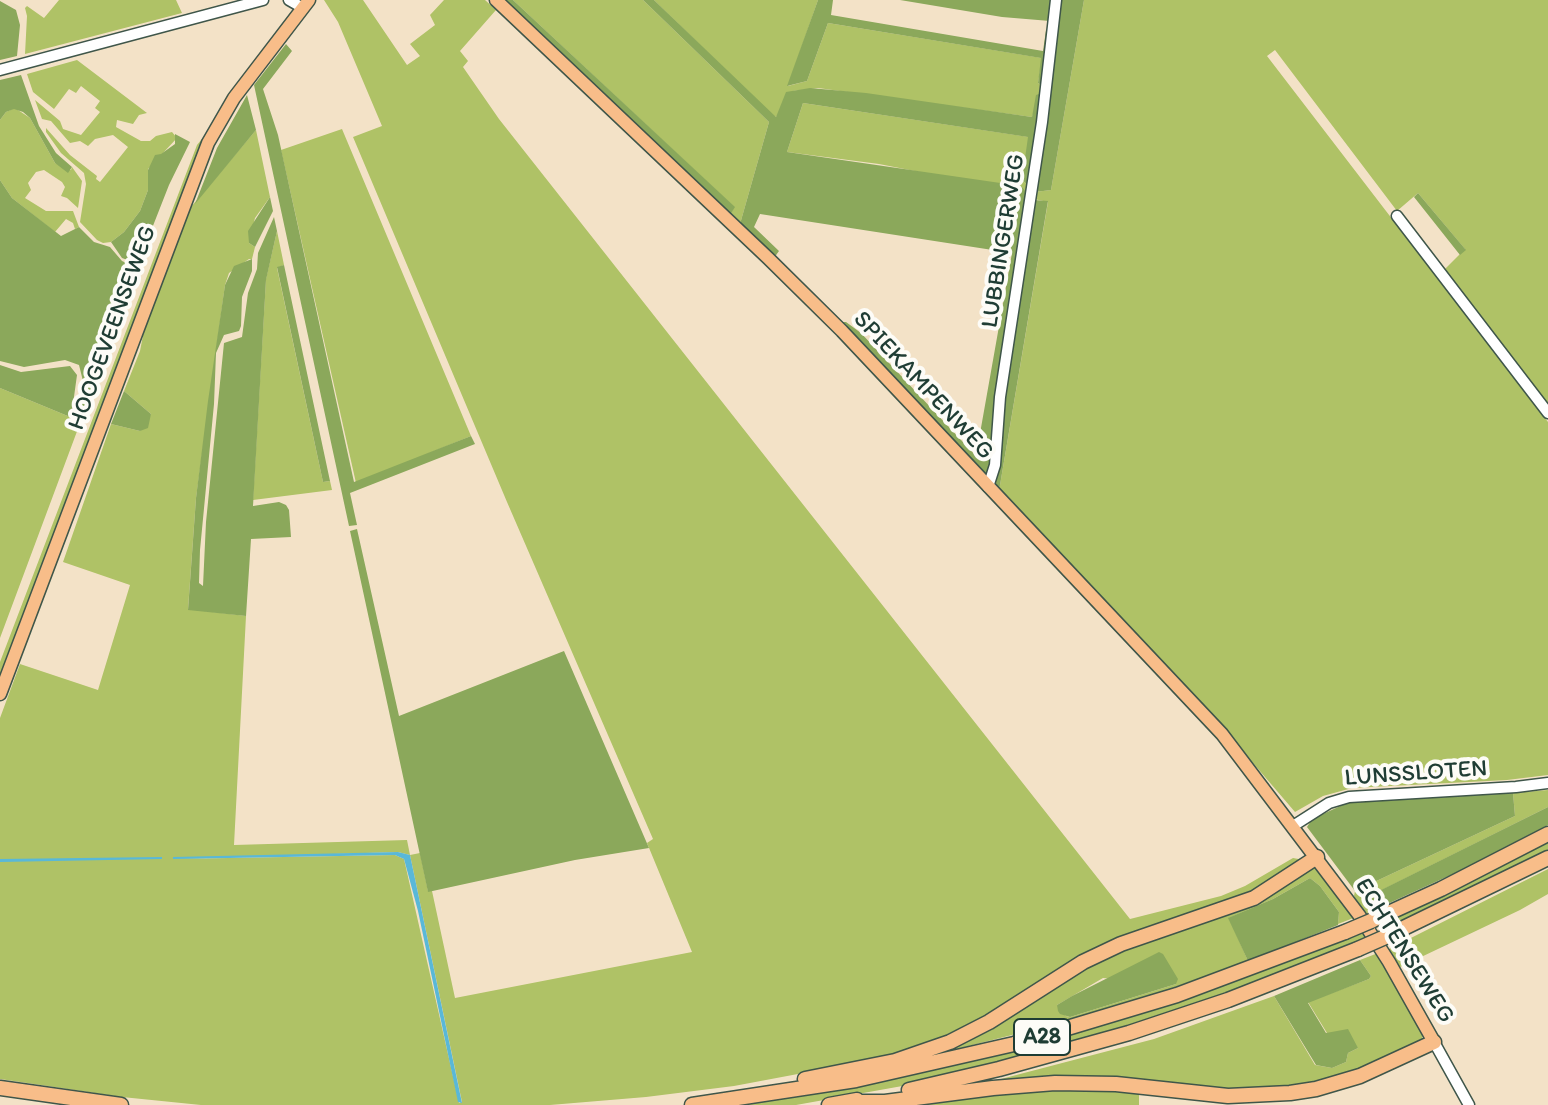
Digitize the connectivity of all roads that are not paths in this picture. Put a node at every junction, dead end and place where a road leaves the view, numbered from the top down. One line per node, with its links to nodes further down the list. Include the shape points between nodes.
1 (263, 0): 6 (street)
2 (289, 0): 5 (street)
3 (496, 0): 9 (main road, SPIEKAMPENWEG, via 779,268)
4 (1056, 0): 9 (street, LUBBINGERWEG)
5 (306, 4): 10 (main road, HOOGEVEENSEWEG, via 234,98 208,143)
6 (0, 70)
7 (1397, 216): 8 (street)
8 (1548, 413)
9 (988, 487): 12 (main road, SPIEKAMPENWEG, via 1222,734)
10 (0, 694)
11 (1548, 783): 12 (street, LUNSSLOTEN, via 1349,797 1322,806)
12 (1293, 826): 14 (main road, ECHTENSEWEG)
13 (1548, 834): 18 (highway, A28, bridge, via 1383,916 1177,995 1029,1040 856,1080)
14 (1317, 857): 16 (main road, ECHTENSEWEG, via 1378,943); 18 (highway, A28, via 1254,898 1133,939 1083,962 989,1022 937,1047)
15 (1548, 858): 19 (highway, A28, bridge, via 1358,949 1228,1000 1089,1045)
16 (1434, 1042): 19 (highway, A28, via 1360,1076 1290,1093 1228,1096 1055,1083); 23 (street, ECHTENSEWEG)
17 (0, 1088): 20 (highway)
18 (727, 1100): 21 (highway, A28)
19 (849, 1102): 22 (highway, A28)
20 (121, 1105)
21 (692, 1105)
22 (829, 1105)
23 (1469, 1105)

